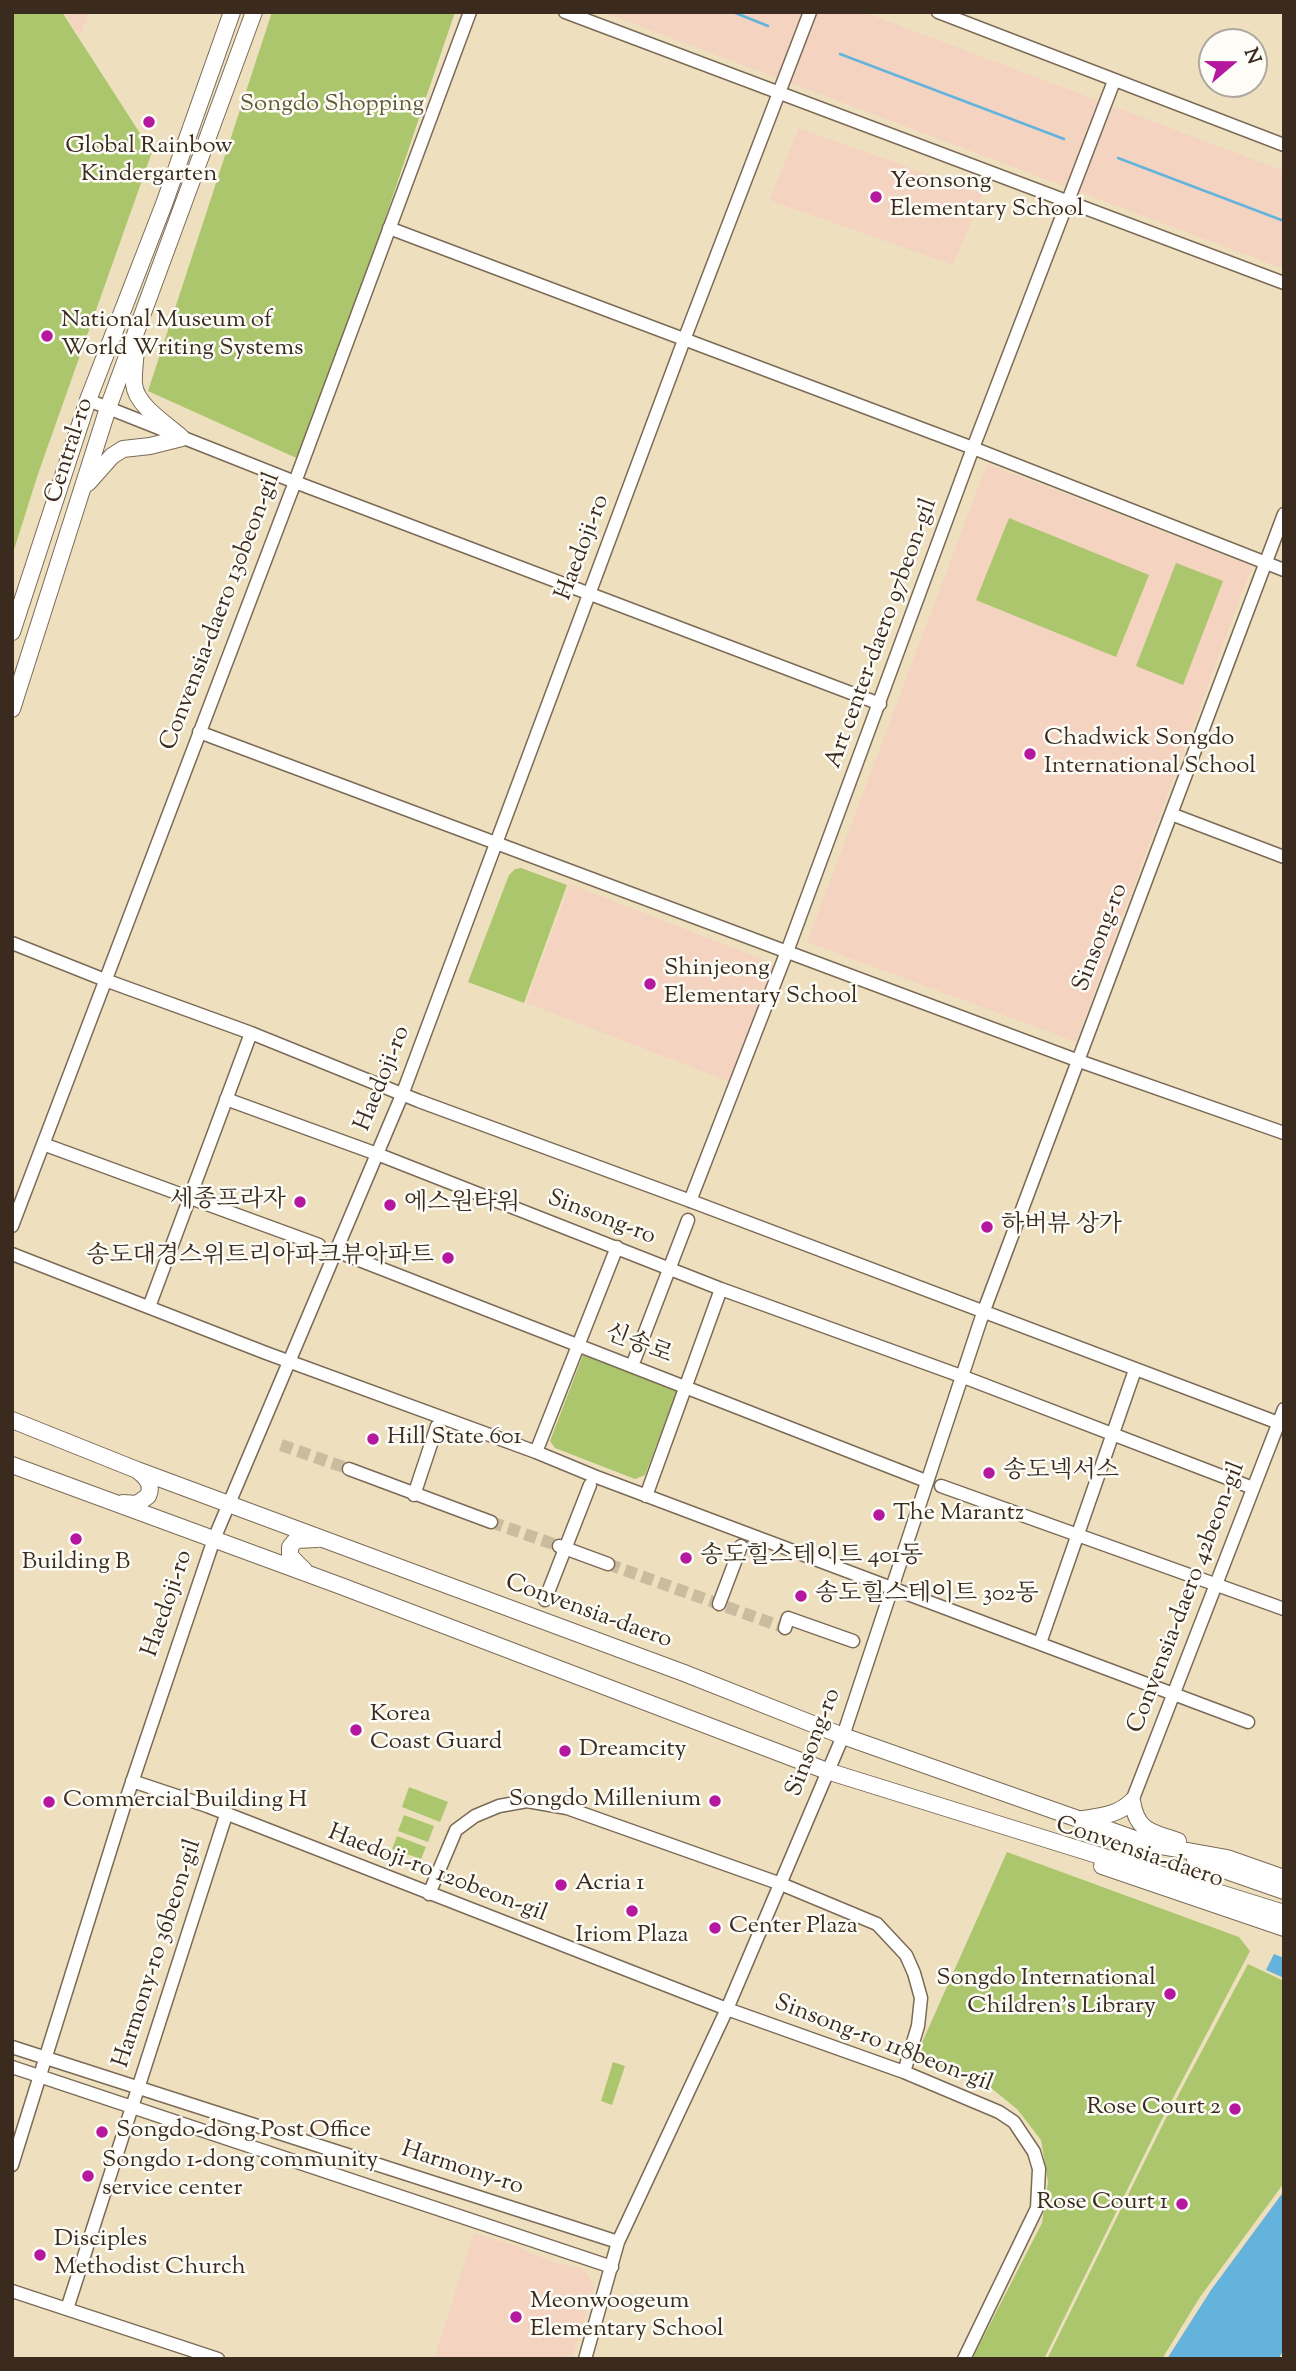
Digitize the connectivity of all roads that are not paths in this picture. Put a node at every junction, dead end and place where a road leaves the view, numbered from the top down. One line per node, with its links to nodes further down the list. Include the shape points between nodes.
1 (232, 12): 15 (main road, Central-ro)
2 (254, 12): 13 (main road, Central-ro)
3 (470, 12): 11 (street, Convensia-daero 130beon-gil)
4 (565, 12): 8 (street)
5 (810, 12): 8 (street, Haedoji-ro)
6 (938, 12): 7 (street)
7 (1114, 81): 9 (street); 10 (street, Art center-daero 97beon-gil)
8 (778, 94): 10 (street); 14 (street, Haedoji-ro)
9 (1284, 145)
10 (1070, 201): 12 (street); 18 (street, Art center-daero 97beon-gil)
11 (390, 228): 14 (street); 19 (street, Convensia-daero 130beon-gil)
12 (1284, 283)
13 (137, 332): 16 (main road, Central-ro); 17 (main road, via 137,396)
14 (684, 340): 18 (street); 24 (street, Haedoji-ro)
15 (88, 400): 16 (street); 25 (main road, Central-ro)
16 (108, 408): 17 (street); 20 (main road, Central-ro)
17 (182, 438): 19 (street); 20 (main road, via 123,449)
18 (973, 448): 22 (street); 26 (street, Art center-daero 97beon-gil)
19 (295, 482): 24 (street); 28 (street, Convensia-daero 130beon-gil)
20 (82, 491): 27 (main road, Central-ro)
21 (1284, 514): 22 (street, Sinsong-ro)
22 (1266, 563): 23 (street); 29 (street, Sinsong-ro)
23 (1284, 570)
24 (589, 593): 26 (street); 30 (street, Haedoji-ro)
25 (12, 632)
26 (880, 704): 33 (street, Art center-daero 97beon-gil)
27 (12, 709)
28 (199, 732): 30 (street); 34 (street, Convensia-daero 130beon-gil)
29 (1171, 814): 31 (street); 36 (street, Sinsong-ro)
30 (495, 844): 33 (street); 37 (street, Haedoji-ro)
31 (1284, 857)
32 (12, 943): 34 (street)
33 (787, 951): 36 (street); 43 (street, Art center-daero 97beon-gil)
34 (105, 980): 35 (street); 40 (street, Convensia-daero 130beon-gil)
35 (251, 1032): 37 (street); 38 (street)
36 (1079, 1061): 39 (street); 53 (street, Sinsong-ro)
37 (402, 1095): 41 (street, Haedoji-ro); 43 (street)
38 (226, 1099): 41 (street, Sinsong-ro); 42 (street)
39 (1284, 1133)
40 (43, 1144): 42 (street); 45 (street, Convensia-daero 130beon-gil)
41 (377, 1154): 47 (street, Sinsong-ro); 48 (street, Haedoji-ro)
42 (190, 1198): 46 (street); 52 (street)
43 (690, 1201): 53 (street)
44 (688, 1220): 50 (street)
45 (12, 1226)
46 (319, 1245)
47 (617, 1247): 50 (street, Sinsong-ro); 54 (street)
48 (336, 1251): 54 (street, 신송로); 55 (street, Haedoji-ro)
49 (12, 1254): 52 (street)
50 (669, 1268): 51 (street, Sinsong-ro); 56 (street)
51 (721, 1289): 58 (street, Sinsong-ro); 59 (street)
52 (149, 1307): 55 (street)
53 (982, 1313): 57 (street); 58 (street, Sinsong-ro)
54 (577, 1345): 56 (street, 신송로); 65 (street)
55 (289, 1362): 65 (street); 76 (street, Haedoji-ro)
56 (632, 1366): 59 (street, 신송로)
57 (1135, 1370): 62 (street); 64 (street)
58 (961, 1376): 64 (street); 69 (street, Sinsong-ro)
59 (685, 1387): 69 (street, 신송로); 74 (street)
60 (1284, 1409): 62 (street, Convensia-daero 42beon-gil)
61 (12, 1420): 67 (main road, Convensia-daero)
62 (1281, 1424): 72 (street, Convensia-daero 42beon-gil)
63 (437, 1426): 73 (street)
64 (1112, 1434): 72 (street); 78 (street)
65 (536, 1452): 74 (street)
66 (12, 1465): 75 (main road, Convensia-daero)
67 (127, 1466): 75 (main road, via 148,1479 150,1491 137,1504); 76 (main road, Convensia-daero)
68 (349, 1469): 73 (street)
69 (926, 1481): 86 (street, Sinsong-ro)
70 (590, 1485): 87 (street)
71 (941, 1486): 78 (street)
72 (1253, 1488): 85 (street, Convensia-daero 42beon-gil)
73 (414, 1495): 77 (street)
74 (646, 1496): 86 (street)
75 (117, 1503): 79 (main road, Convensia-daero)
76 (228, 1503): 79 (street, Haedoji-ro); 80 (main road, Convensia-daero)
77 (491, 1522)
78 (1077, 1535): 85 (street); 92 (street)
79 (214, 1539): 84 (main road, Convensia-daero); 97 (street, Haedoji-ro)
80 (329, 1541): 84 (main road, via 306,1538 291,1544 290,1556); 95 (main road, Convensia-daero)
81 (559, 1546): 83 (street)
82 (741, 1546): 88 (street)
83 (608, 1564)
84 (313, 1577): 96 (main road, Convensia-daero)
85 (1216, 1584): 89 (street); 93 (street, Convensia-daero 42beon-gil)
86 (891, 1588): 92 (street); 95 (street, Sinsong-ro)
87 (545, 1600)
88 (719, 1604)
89 (1284, 1609)
90 (785, 1628): 91 (street, via 788,1618)
91 (853, 1641)
92 (1040, 1643): 93 (street)
93 (1175, 1694): 94 (street); 98 (street, Convensia-daero 42beon-gil)
94 (1248, 1722)
95 (843, 1736): 96 (street, Sinsong-ro); 100 (main road, Convensia-daero)
96 (827, 1770): 104 (street, Sinsong-ro); 106 (main road, Convensia-daero)
97 (132, 1781): 99 (street, Haedoji-ro 120beon-gil); 111 (street, Haedoji-ro)
98 (1132, 1801): 100 (main road, via 1123,1810); 102 (main road, via 1134,1815 1145,1829)
99 (226, 1815): 105 (street, Haedoji-ro 120beon-gil); 115 (street, Harmony-ro 36beon-gil)
100 (1079, 1820): 101 (main road, Convensia-daero)
101 (1149, 1844): 102 (main road, Convensia-daero); 103 (main road, Convensia-daero)
102 (1227, 1858): 103 (main road, Convensia-daero)
103 (1277, 1882)
104 (781, 1884): 105 (street, via 567,1808 527,1801 499,1806 456,1830); 109 (street, Sinsong-ro); 113 (street, via 877,1924 905,1955 921,1998)
105 (429, 1894): 109 (street, Haedoji-ro 120beon-gil)
106 (1258, 1911): 107 (main road, Convensia-daero); 108 (main road, Convensia-daero)
107 (1284, 1913)
108 (1284, 1928)
109 (727, 2009): 113 (street, Sinsong-ro 118beon-gil); 118 (street, Sinsong-ro)
110 (12, 2047): 111 (street, Harmony-ro)
111 (45, 2058): 114 (street, Haedoji-ro); 115 (street, Harmony-ro)
112 (12, 2067): 114 (street, Harmony-ro)
113 (904, 2072): 124 (street, Sinsong-ro 118beon-gil, via 1014,2122 1034,2152 1039,2169 1037,2208)
114 (39, 2076): 116 (street, Harmony-ro); 117 (street, Haedoji-ro)
115 (138, 2088): 116 (street, Harmony-ro 36beon-gil); 118 (street, Harmony-ro)
116 (132, 2106): 119 (street, Harmony-ro); 121 (street, Harmony-ro 36beon-gil)
117 (12, 2165)
118 (618, 2242): 119 (street, Sinsong-ro)
119 (612, 2267): 123 (street, Sinsong-ro)
120 (12, 2291): 121 (street)
121 (67, 2309): 122 (street)
122 (218, 2359)
123 (585, 2359)
124 (964, 2359)

